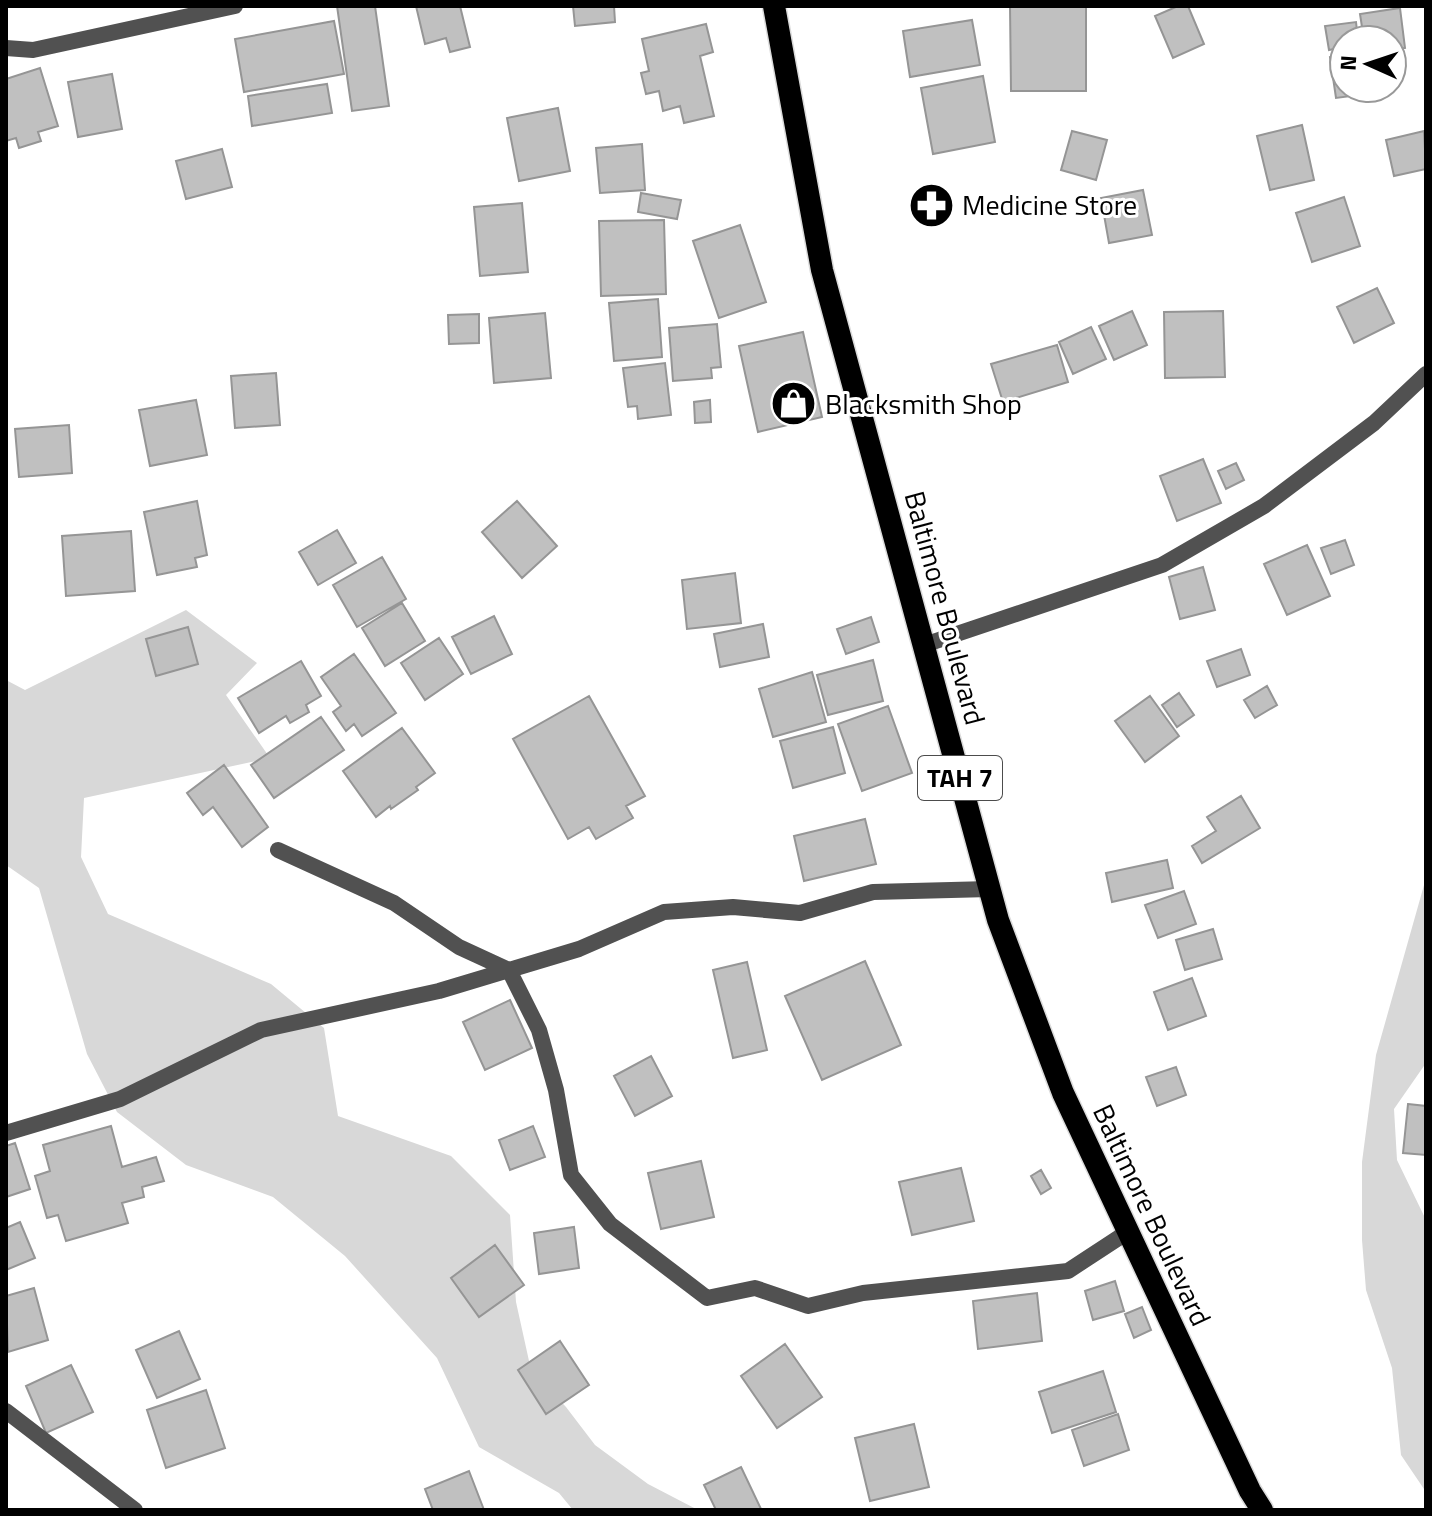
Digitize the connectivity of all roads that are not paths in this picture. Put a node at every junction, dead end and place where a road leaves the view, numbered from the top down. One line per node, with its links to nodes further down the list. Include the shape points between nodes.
1 (235, 6): 3 (street, via 33,50)
2 (774, 6): 5 (highway, Baltimore Boulevard / TAH 7, via 822,270)
3 (6, 48)
4 (1426, 374): 5 (street, via 1374,423 1264,506 1162,565)
5 (924, 645): 7 (highway, Baltimore Boulevard / TAH 7)
6 (278, 850): 8 (street, via 394,903 459,947)
7 (990, 889): 8 (street, via 873,892 800,913 733,907 664,912 579,949); 10 (highway, Baltimore Boulevard / TAH 7, via 1063,1093)
8 (509, 970): 9 (street, via 261,1030 120,1099); 10 (street, via 539,1030 571,1175 610,1224 707,1298 755,1288 808,1306 863,1293 1068,1271)
9 (6, 1133)
10 (1126, 1233): 13 (highway, Baltimore Boulevard / TAH 7)
11 (6, 1411): 12 (street)
12 (135, 1510)
13 (1262, 1510)

